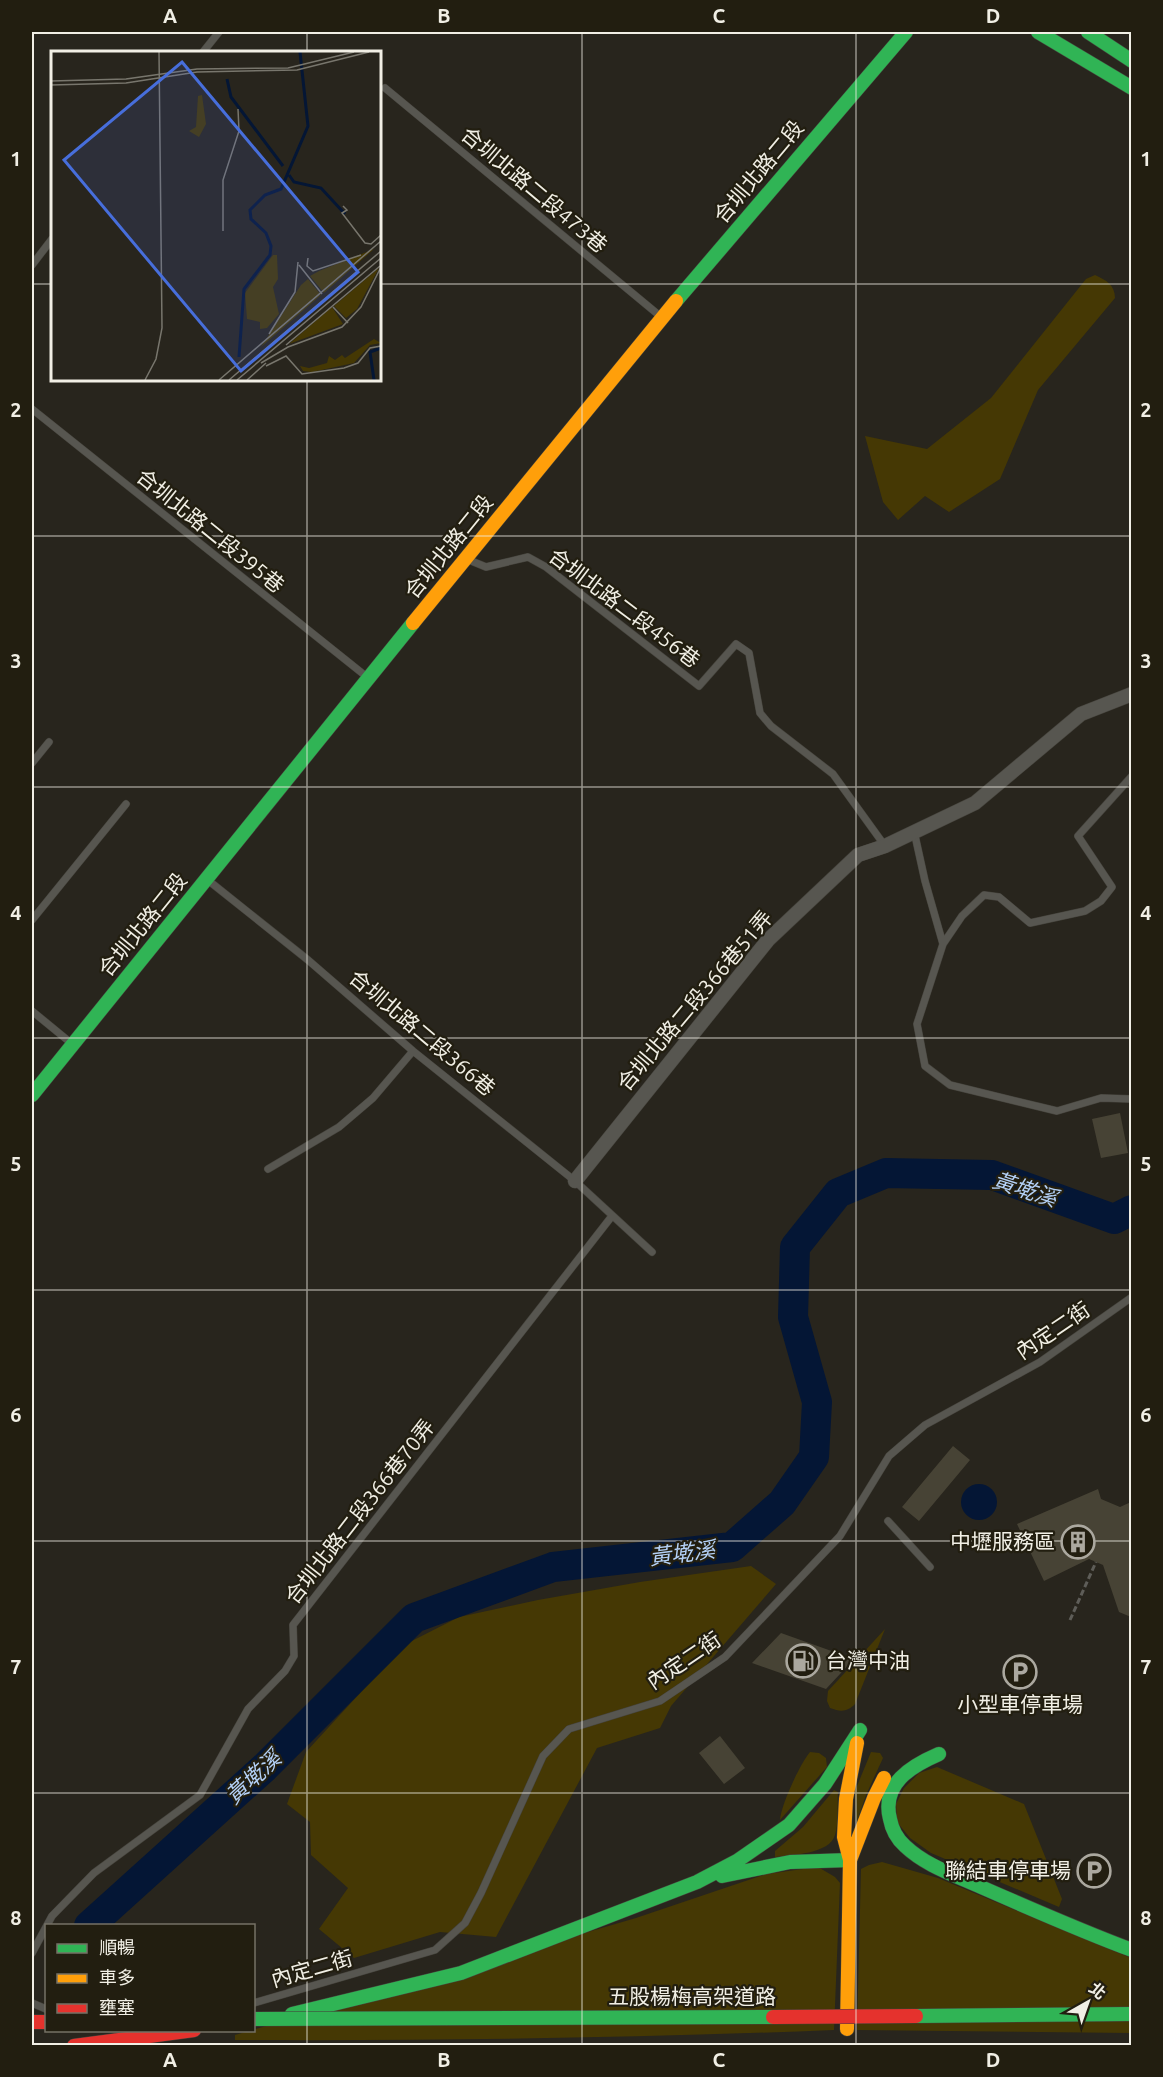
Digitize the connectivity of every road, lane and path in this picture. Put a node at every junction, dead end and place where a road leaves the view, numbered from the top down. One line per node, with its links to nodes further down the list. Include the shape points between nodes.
1 (219, 32): 5 (lane)
2 (906, 32): 11 (main road, 合圳北路二段)
3 (1038, 32): 8 (main road)
4 (1088, 32): 6 (main road)
5 (203, 51)
6 (1131, 61)
7 (385, 88): 11 (lane, 合圳北路二段473巷)
8 (1131, 88)
9 (51, 240): 10 (lane)
10 (32, 265)
11 (662, 318): 13 (main road, 合圳北路二段)
12 (32, 409): 14 (lane, 合圳北路二段395巷)
13 (466, 559): 14 (main road, 合圳北路二段); 21 (lane, 合圳北路二段456巷, via 486,567 528,557 699,686 736,644 749,653 760,713 771,726 834,774)
14 (368, 678): 22 (main road, 合圳北路二段)
15 (1131, 694): 20 (street, 合圳北路二段366巷51弄, via 1081,714 975,804)
16 (49, 742): 17 (lane)
17 (32, 763)
18 (1131, 776): 24 (lane, via 1078,836 1112,887 1101,902 1085,911 1030,923 999,897 984,895 962,916)
19 (126, 804): 23 (lane)
20 (914, 831): 21 (street, 合圳北路二段366巷51弄); 24 (lane)
21 (885, 846): 31 (street, 合圳北路二段366巷51弄, via 858,855 768,940)
22 (207, 880): 26 (main road, 合圳北路二段); 27 (lane, 合圳北路二段366巷)
23 (32, 920)
24 (943, 944): 29 (lane, via 916,1024 925,1066 950,1085 1057,1111 1101,1098)
25 (32, 1011): 26 (lane)
26 (73, 1044): 28 (main road, 合圳北路二段)
27 (414, 1051): 30 (lane, via 373,1098 339,1126); 31 (lane, 合圳北路二段366巷)
28 (32, 1095)
29 (1131, 1099)
30 (268, 1168)
31 (575, 1181): 32 (lane, 合圳北路二段366巷)
32 (612, 1216): 33 (lane, 合圳北路二段366巷); 41 (lane, 合圳北路二段366巷70弄, via 293,1624 294,1656 285,1671 248,1709 200,1795 94,1873)
33 (652, 1252)
34 (1131, 1297): 45 (lane, 內定二街, via 1040,1362 925,1425 889,1456 840,1536 725,1657 660,1701 569,1729 543,1756 465,1923 435,1950)
35 (888, 1521): 37 (lane)
36 (1096, 1562): 38 (path)
37 (930, 1567)
38 (1070, 1620)
39 (850, 1860): 40 (main road, via 790,1862); 40 (main road, via 844,1837 846,1799 860,1730 825,1784 789,1825 737,1861); 43 (main road, via 873,1797 890,1768 909,1758 939,1755 918,1762 889,1793 886,1805 894,1833 908,1850 988,1891); 49 (main road)
40 (697, 1882): 47 (main road, via 460,1973)
41 (48, 1924)
42 (45, 1929): 44 (lane, 合圳北路二段366巷70弄)
43 (1131, 1950)
44 (32, 1953)
45 (255, 2004)
46 (1131, 2013): 48 (main road, 五股楊梅高架道路, bridge)
47 (255, 2021)
48 (255, 2021)
49 (847, 2029)
50 (186, 2032): 51 (main road)
51 (74, 2046)

